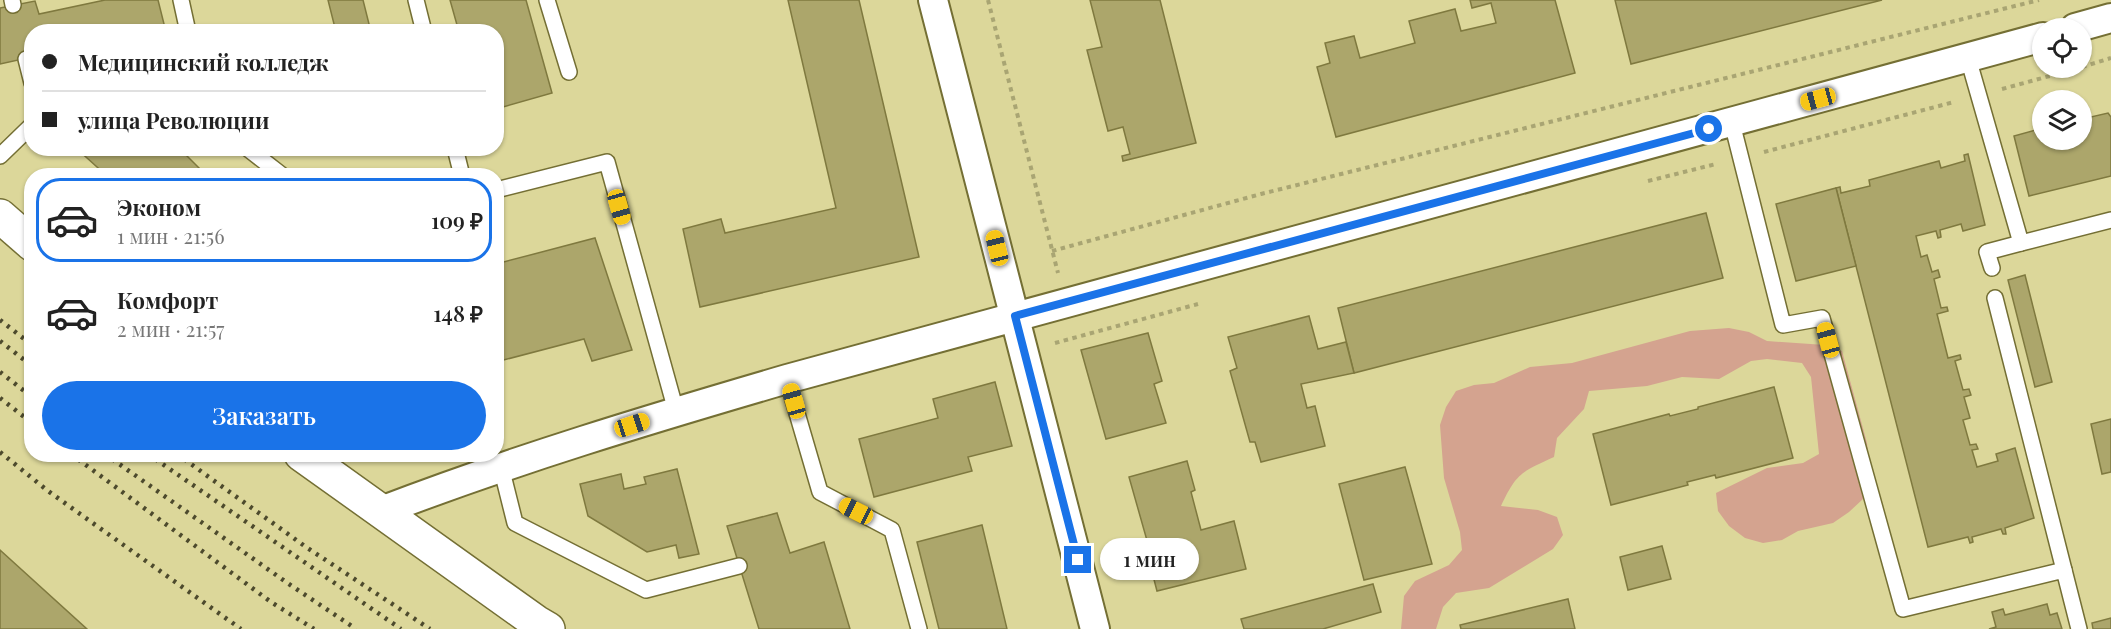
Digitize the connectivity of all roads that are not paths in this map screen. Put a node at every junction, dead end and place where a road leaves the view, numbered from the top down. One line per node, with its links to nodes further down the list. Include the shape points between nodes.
1 (181, 0): 7 (lane)
2 (416, 0): 8 (lane)
3 (547, 0): 11 (lane)
4 (933, 0): 24 (street)
5 (2111, 18): 6 (street)
6 (2092, 23)
7 (186, 24)
8 (422, 24)
9 (2032, 40): 10 (street)
10 (1968, 58): 12 (street); 21 (lane)
11 (569, 72)
12 (1732, 123): 24 (street); 31 (lane, via 1783,325 1822,318 1903,609)
13 (24, 133): 14 (lane)
14 (0, 156)
15 (257, 156): 16 (lane)
16 (273, 168)
17 (504, 188): 26 (lane, via 607,162)
18 (0, 216): 20 (street)
19 (2111, 220): 21 (lane)
20 (24, 237)
21 (2021, 243): 22 (lane, via 1987,252)
22 (1992, 268)
23 (1995, 298): 31 (lane)
24 (1015, 316): 25 (street); 34 (street)
25 (787, 379): 26 (street); 33 (lane, via 820,492 892,530)
26 (676, 411): 28 (street)
27 (312, 462): 29 (street)
28 (501, 467): 29 (street); 30 (lane, via 515,523 645,591)
29 (381, 511): 32 (street)
30 (739, 566)
31 (2064, 570): 35 (lane)
32 (548, 629)
33 (919, 629)
34 (1095, 629)
35 (2079, 629)

